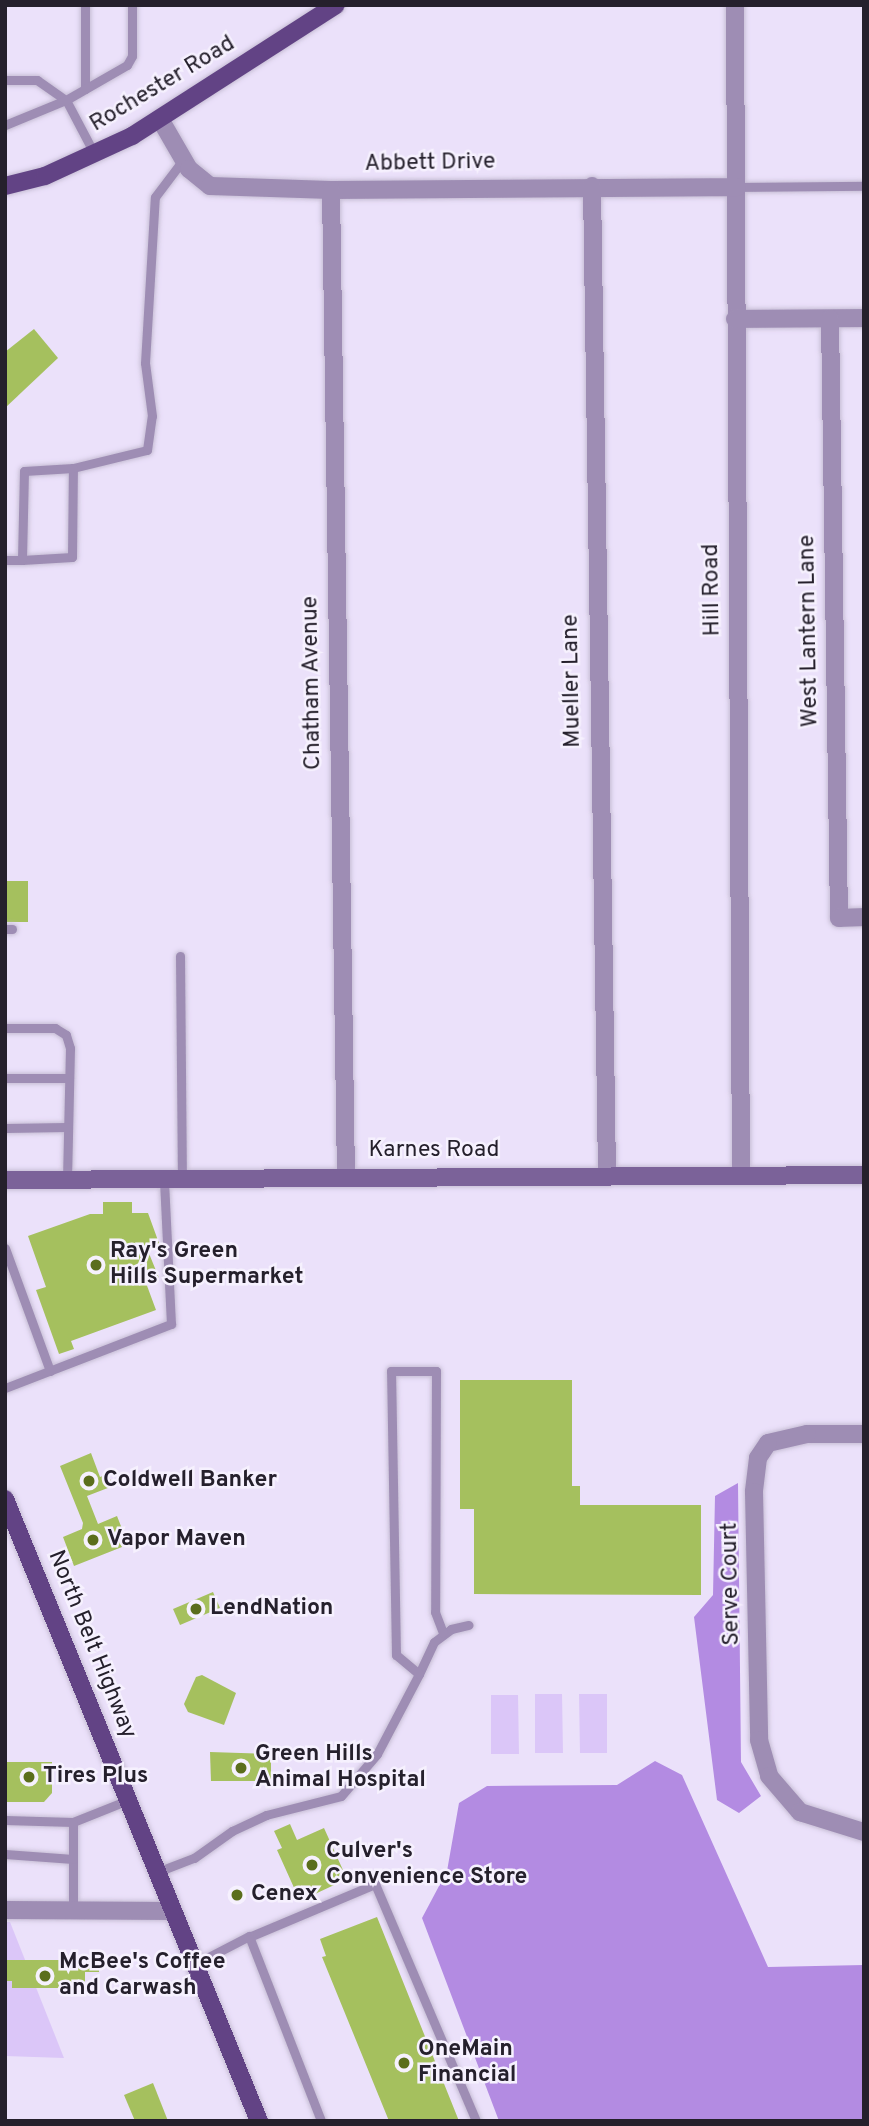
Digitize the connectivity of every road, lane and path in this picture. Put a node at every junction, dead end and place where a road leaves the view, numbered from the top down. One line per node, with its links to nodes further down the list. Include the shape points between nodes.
1 (85, 5): 6 (lane)
2 (132, 5): 6 (lane, via 132,56 127,65)
3 (336, 5): 8 (main road, Rochester Road)
4 (735, 5): 14 (street, Hill Road)
5 (5, 80): 7 (lane, via 37,80)
6 (85, 89): 7 (lane)
7 (66, 100): 9 (lane); 10 (lane)
8 (160, 119): 10 (main road, Rochester Road); 11 (street, Abbett Drive)
9 (5, 125)
10 (95, 155): 12 (main road, Rochester Road)
11 (183, 160): 16 (street, Abbett Drive, via 210,186); 20 (lane, via 155,197 145,363 152,416 147,450)
12 (5, 187)
13 (592, 187): 14 (street, Abbett Drive); 16 (street, Abbett Drive); 31 (street, Mueller Lane)
14 (737, 187): 15 (lane); 18 (street, Hill Road)
15 (864, 187)
16 (331, 190): 33 (street, Chatham Avenue)
17 (864, 318): 19 (street)
18 (735, 319): 19 (street); 30 (street, Hill Road)
19 (830, 319): 23 (street, West Lantern Lane, via 839,918)
20 (73, 468): 22 (lane, via 24,471); 22 (lane, via 72,557)
21 (5, 560): 22 (lane)
22 (22, 560)
23 (864, 917)
24 (180, 956): 34 (lane)
25 (5, 1028): 27 (lane, via 55,1028 66,1035)
26 (5, 1078): 27 (lane)
27 (69, 1078): 28 (lane)
28 (67, 1127): 29 (lane); 36 (lane)
29 (5, 1128)
30 (741, 1174): 31 (street, Karnes Road); 32 (street, Karnes Road)
31 (607, 1175): 33 (street, Karnes Road)
32 (864, 1175)
33 (346, 1176): 34 (street, Karnes Road)
34 (173, 1179): 36 (street, Karnes Road); 38 (lane, via 171,1324)
35 (5, 1180): 36 (street, Karnes Road)
36 (67, 1180)
37 (5, 1248): 38 (lane)
38 (50, 1371): 39 (lane)
39 (5, 1388)
40 (864, 1434): 48 (street, Serve Court, via 784,1437 768,1443 758,1458 754,1492 759,1740 769,1776 800,1812)
41 (5, 1499): 45 (main road, North Belt Highway)
42 (469, 1625): 43 (lane)
43 (443, 1633): 44 (lane); 44 (lane, via 435,1612 436,1371 391,1371 396,1655)
44 (419, 1674): 51 (lane, via 377,1754 341,1796 266,1815 232,1830 194,1858)
45 (128, 1800): 47 (lane); 51 (main road, North Belt Highway)
46 (5, 1820): 47 (lane)
47 (73, 1822): 50 (lane)
48 (864, 1832)
49 (5, 1854): 50 (lane)
50 (73, 1859): 53 (lane)
51 (157, 1872): 54 (main road, North Belt Highway)
52 (5, 1910): 53 (street)
53 (74, 1911): 54 (street)
54 (173, 1911): 56 (main road, North Belt Highway)
55 (249, 1937): 56 (lane); 58 (lane); 59 (lane, via 375,1884)
56 (195, 1964): 57 (main road, North Belt Highway)
57 (259, 2121)
58 (321, 2121)
59 (476, 2121)

